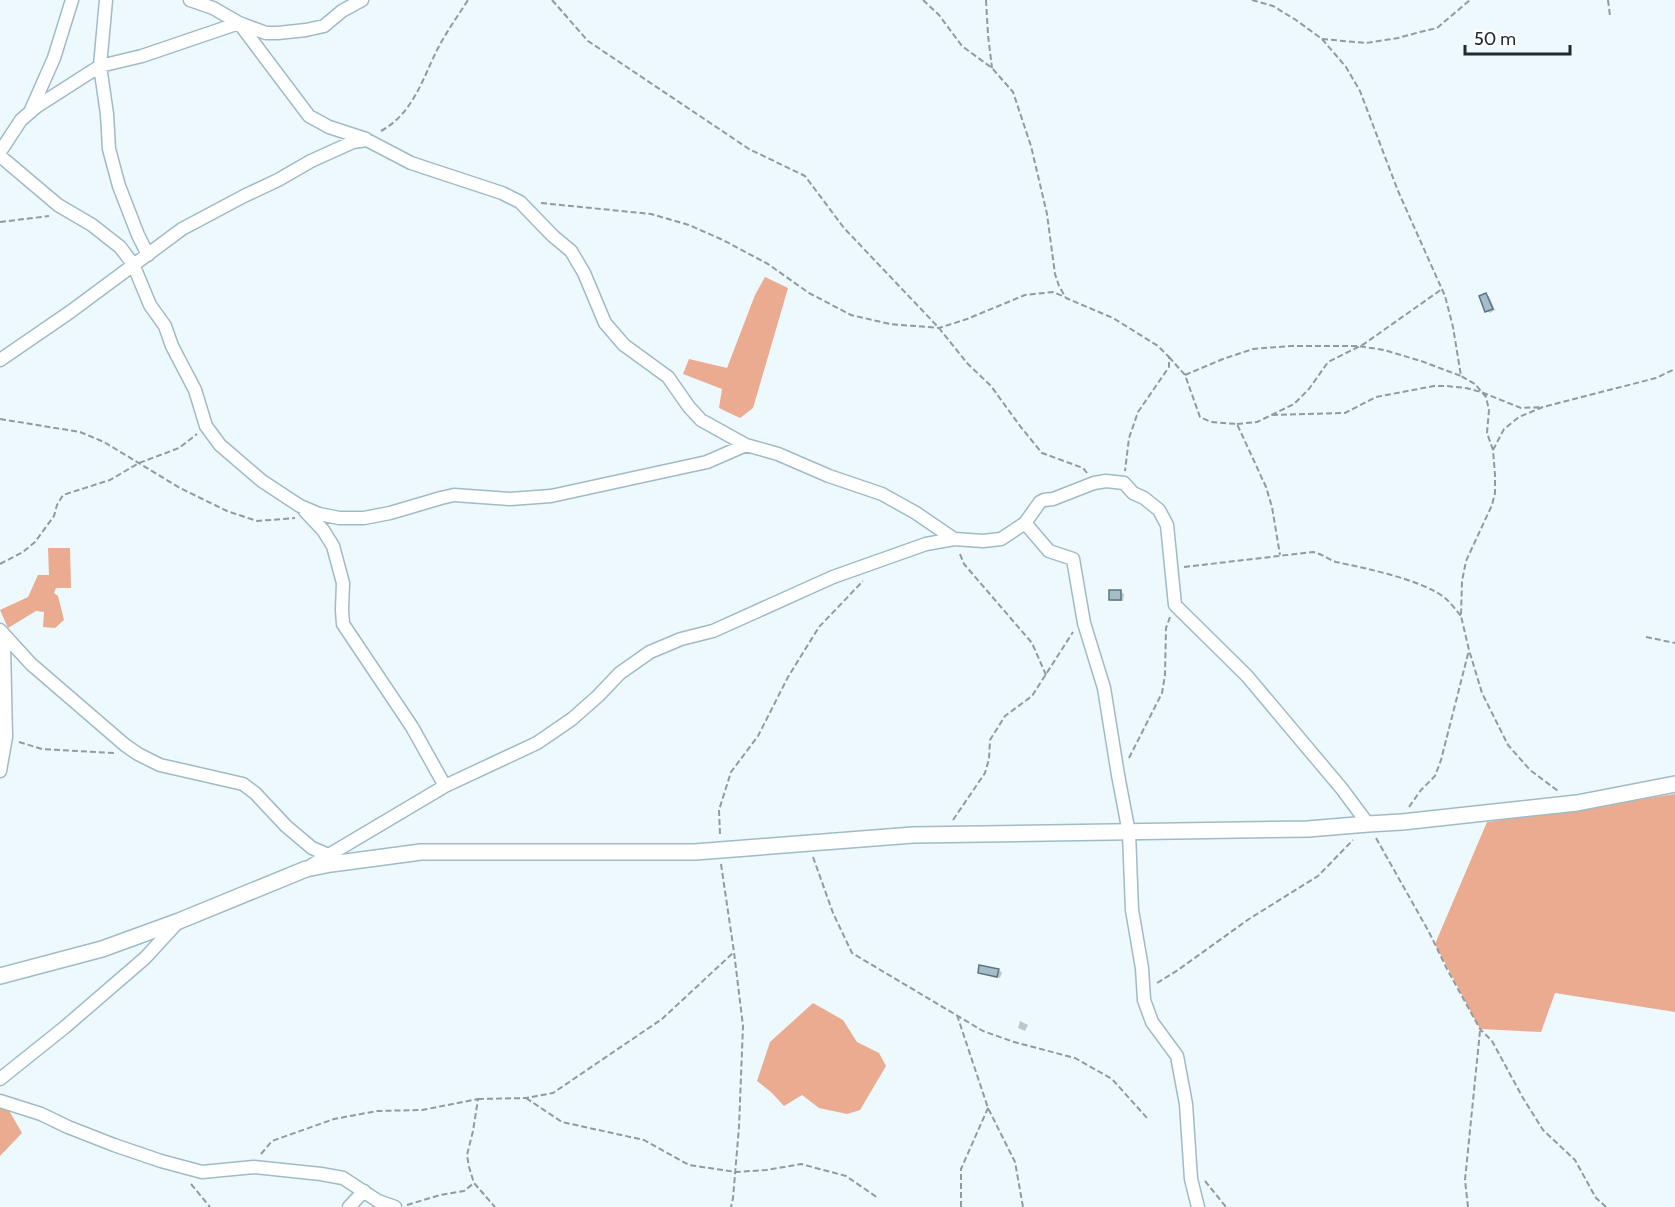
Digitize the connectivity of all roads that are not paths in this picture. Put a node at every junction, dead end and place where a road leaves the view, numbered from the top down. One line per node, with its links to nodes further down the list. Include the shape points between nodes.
1 (72, 0): 7 (street, via 54,57)
2 (106, 0): 6 (street)
3 (190, 0): 5 (street)
4 (363, 0): 5 (street, via 324,26 306,30 266,33)
5 (239, 23): 6 (street); 8 (street, via 309,116)
6 (100, 66): 7 (street); 10 (street, via 109,149 119,186)
7 (29, 113): 9 (street)
8 (367, 140): 10 (street, via 353,142 311,161 207,215); 13 (street, via 411,163 520,202 571,251 605,323 624,345 668,377 701,420)
9 (0, 154): 11 (street, via 58,206 120,247)
10 (148, 255): 11 (street)
11 (133, 264): 12 (street); 14 (street, via 195,390 206,426 220,445 262,481)
12 (0, 360)
13 (746, 445): 14 (street, via 707,462 551,496 510,499 454,495 364,518 339,518); 16 (street, via 882,494)
14 (300, 506): 21 (street, via 333,546 344,583 343,624 412,727)
15 (1025, 523): 16 (street, via 1001,538); 22 (street, via 1040,502 1106,481 1124,483 1159,510 1167,525 1175,605 1247,676); 23 (street, via 1049,551 1073,559 1083,615 1104,688)
16 (954, 539): 21 (street, via 926,543 833,577 713,631 650,652 620,673 572,719 537,743)
17 (0, 630): 24 (street, via 31,664 138,754 159,765 243,784 312,848)
18 (0, 635): 19 (street, via 4,646 6,738)
19 (0, 771)
20 (1675, 784): 22 (street, via 1577,803)
21 (445, 786): 24 (street)
22 (1368, 824): 23 (street)
23 (1129, 833): 25 (street, via 914,835 668,852 421,852); 34 (street, via 1132,910 1146,1008 1177,1056 1186,1104 1191,1179)
24 (329, 856): 25 (street); 26 (street)
25 (354, 861): 26 (street)
26 (306, 869): 27 (street)
27 (179, 921): 28 (street, via 102,949); 29 (street, via 145,958)
28 (0, 976)
29 (0, 1079)
30 (0, 1101): 31 (street, via 114,1145 202,1172 254,1167 321,1174 343,1178)
31 (364, 1191): 32 (street); 33 (street)
32 (349, 1207)
33 (397, 1207)
34 (1198, 1207)

